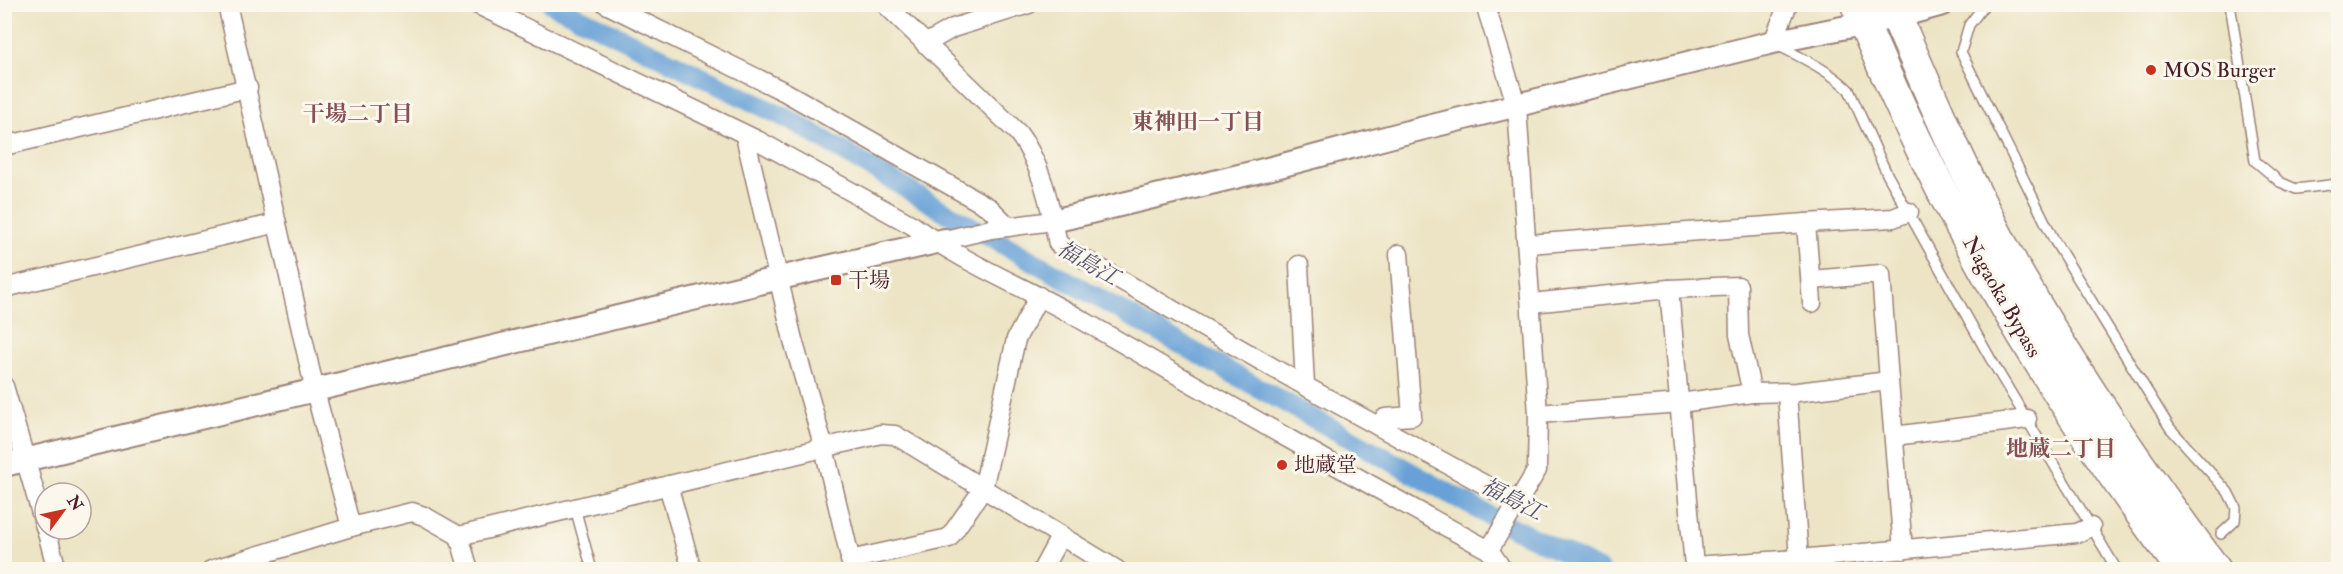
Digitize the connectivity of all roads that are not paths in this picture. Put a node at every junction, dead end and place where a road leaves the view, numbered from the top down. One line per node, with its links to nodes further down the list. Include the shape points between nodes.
1 (227, 4): 15 (street)
2 (476, 4): 17 (street)
3 (606, 4): 24 (street, via 785,92 990,208)
4 (885, 4): 14 (street)
5 (1029, 4): 14 (street, via 953,28)
6 (1485, 4): 16 (street)
7 (1788, 4): 13 (street)
8 (1943, 4): 11 (street)
9 (1985, 4): 56 (lane, via 1969,25 1961,52 2054,240 2170,428 2228,492 2236,508 2235,521)
10 (2230, 4): 19 (lane, via 2255,161 2280,182 2296,189)
11 (1894, 11): 12 (street); 74 (highway, Nagaoka Bypass, via 1978,197 2019,275 2123,442)
12 (1859, 13): 13 (street); 73 (highway, Nagaoka Bypass, via 1903,113 1969,243 2097,453)
13 (1773, 42): 16 (street); 20 (lane, via 1849,90)
14 (925, 44): 21 (street, via 1026,144 1039,171)
15 (248, 88): 18 (street); 22 (street)
16 (1517, 107): 21 (street); 26 (street)
17 (746, 136): 25 (street); 29 (street)
18 (4, 146)
19 (2338, 184)
20 (1909, 212): 23 (street, via 1893,218); 44 (lane)
21 (1053, 221): 24 (street); 38 (street, via 1058,244)
22 (277, 223): 31 (street); 39 (street)
23 (1806, 223): 26 (street); 30 (street)
24 (1000, 228): 25 (street)
25 (940, 241): 29 (street); 33 (street)
26 (1528, 244): 34 (street)
27 (1399, 254): 45 (street, via 1412,417 1385,418)
28 (1299, 265): 38 (street)
29 (780, 278): 39 (street); 47 (street)
30 (1811, 280): 35 (street); 36 (street, via 1881,274)
31 (4, 288)
32 (1669, 289): 34 (street); 40 (street, via 1738,286 1739,335); 42 (street)
33 (1039, 296): 50 (street, via 1016,339); 60 (street, via 1289,439)
34 (1531, 303): 43 (street)
35 (1812, 303)
36 (1889, 381): 41 (street); 46 (street)
37 (4, 386): 48 (street)
38 (1305, 386): 45 (street)
39 (315, 391): 48 (street); 54 (street)
40 (1752, 393): 41 (street); 42 (street)
41 (1787, 393): 62 (street)
42 (1680, 403): 43 (street); 62 (street, via 1695,566)
43 (1538, 414): 52 (street, via 1537,470)
44 (2027, 419): 46 (street); 55 (lane)
45 (1378, 426): 52 (street)
46 (1894, 436): 61 (street)
47 (824, 448): 49 (street); 50 (street, via 881,434 895,435); 63 (street)
48 (15, 462): 51 (street)
49 (668, 485): 53 (street); 68 (street)
50 (983, 489): 57 (street); 63 (street, via 949,538)
51 (33, 502)
52 (1516, 507): 60 (street)
53 (575, 508): 58 (street); 67 (lane)
54 (351, 527): 58 (street, via 412,512); 65 (street)
55 (2091, 527): 61 (street, via 2077,533); 72 (lane)
56 (2221, 534)
57 (1061, 535): 69 (street); 70 (street)
58 (459, 536): 66 (street)
59 (49, 541): 64 (street)
60 (1494, 544): 71 (street)
61 (1903, 550): 62 (street)
62 (1799, 559)
63 (851, 565)
64 (57, 570)
65 (211, 570)
66 (469, 570)
67 (592, 570)
68 (692, 570)
69 (1042, 570)
70 (1117, 570)
71 (1503, 570)
72 (2117, 570)
73 (2182, 570)
74 (2216, 570)

